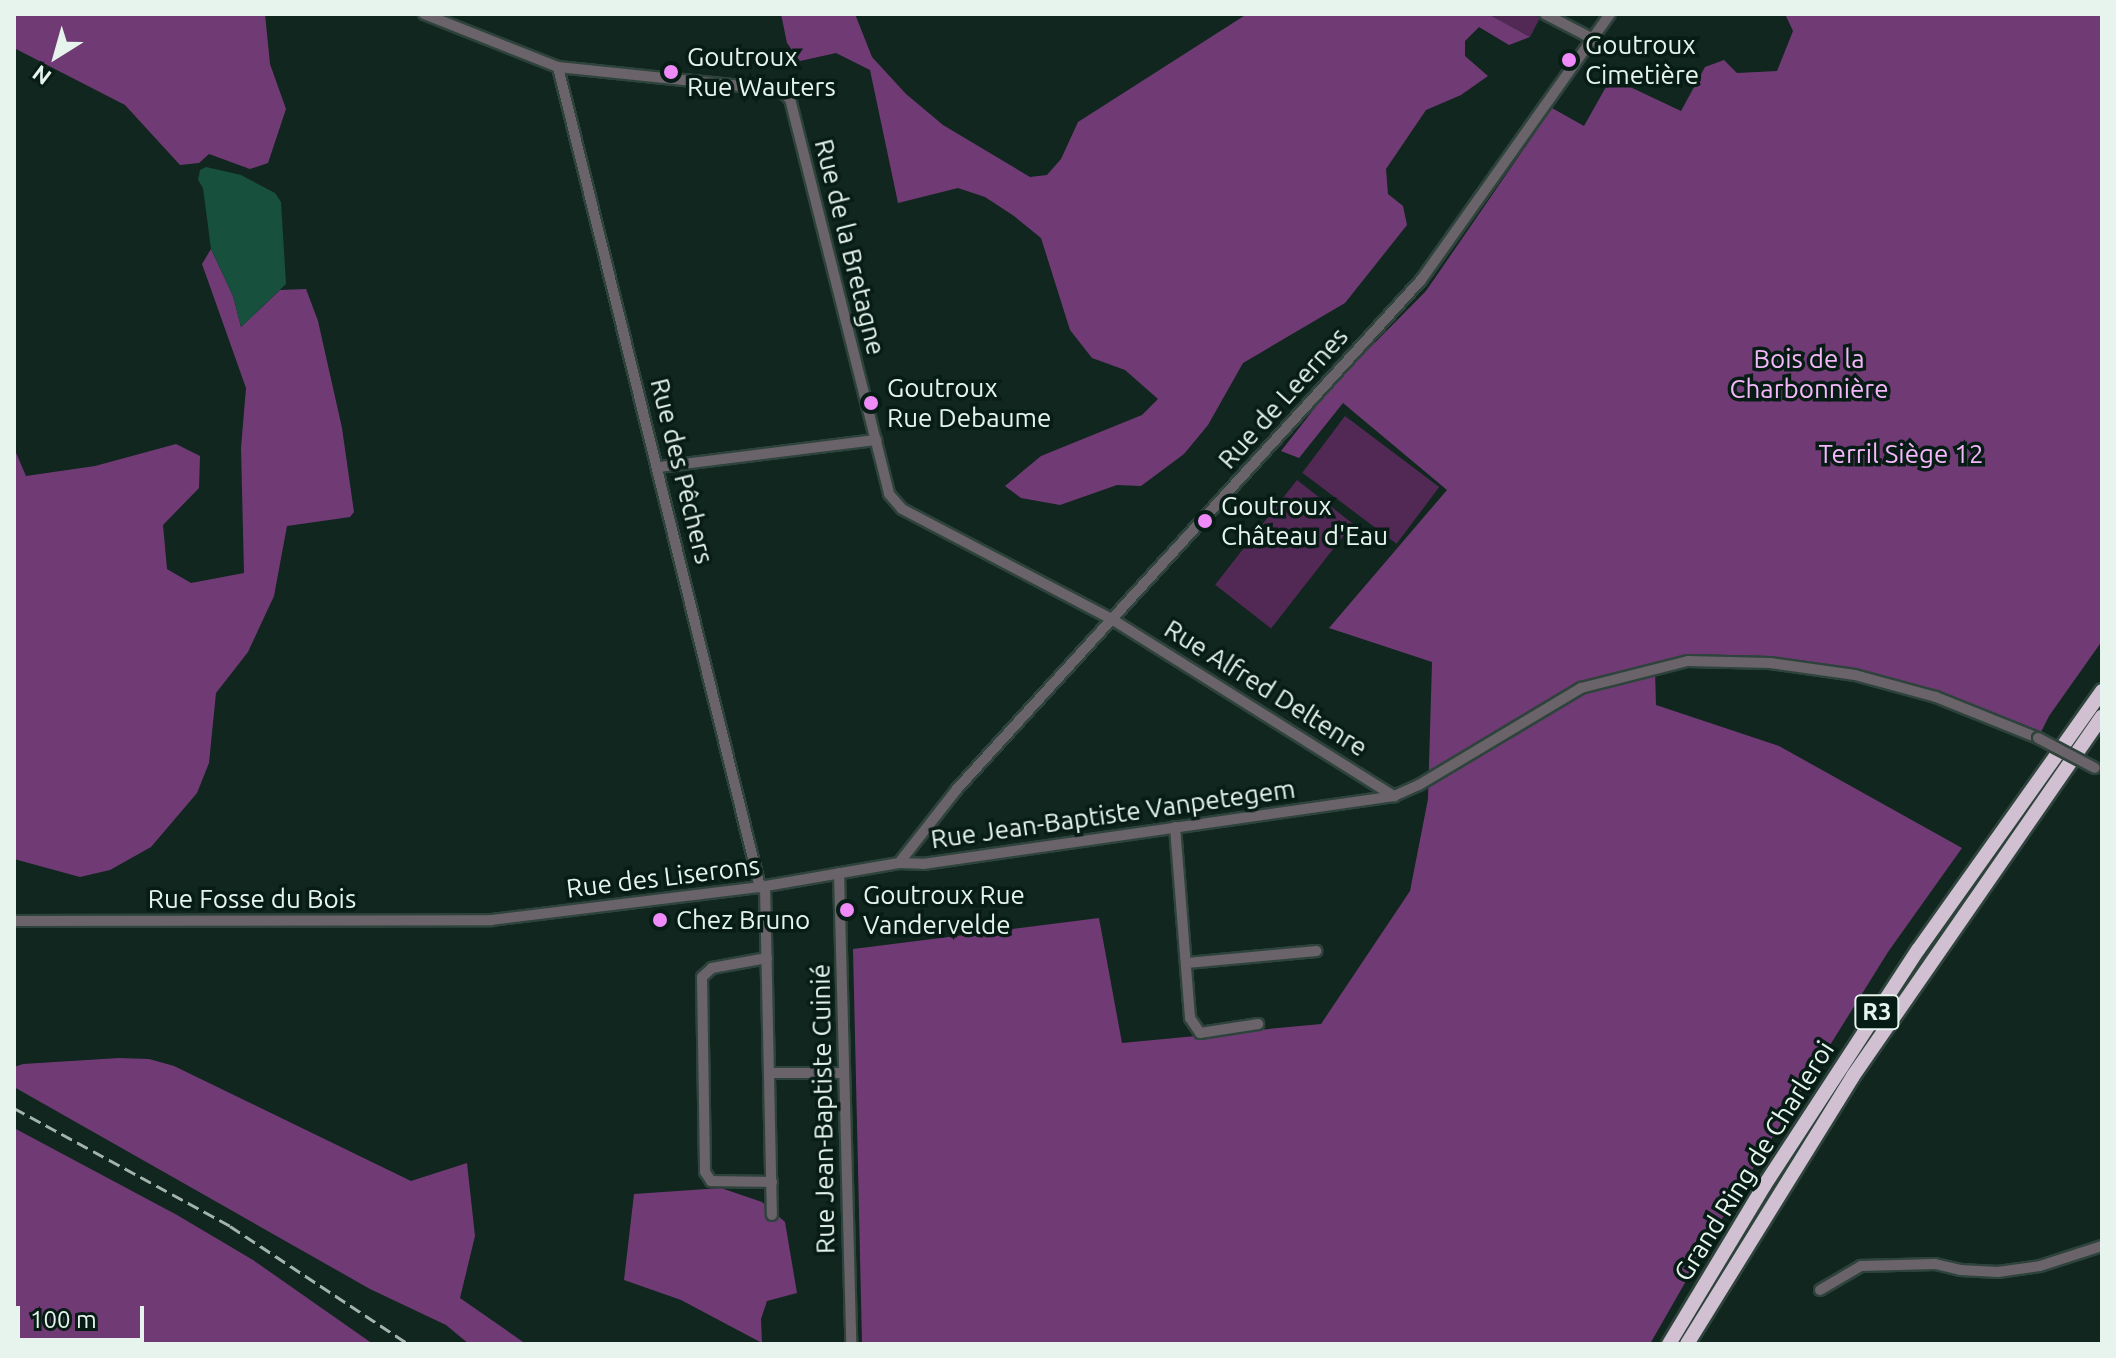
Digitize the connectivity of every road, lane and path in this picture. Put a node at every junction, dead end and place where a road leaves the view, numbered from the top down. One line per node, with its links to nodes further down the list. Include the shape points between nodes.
1 (424, 14): 5 (street)
2 (1545, 14): 4 (street)
3 (1610, 14): 4 (street, Rue de Leernes)
4 (1593, 39): 8 (street, Rue de Leernes, via 1421,280)
5 (558, 67): 6 (street, Rue de la Bretagne, via 780,90 790,99); 7 (street, Rue des Pêchers)
6 (876, 440): 7 (street); 8 (street, Rue de la Bretagne, via 889,494 902,509)
7 (659, 467): 16 (street, Rue des Pêchers)
8 (1113, 620): 12 (street, Rue Alfred Deltenre); 14 (street, Rue de Leernes, via 957,789)
9 (2102, 691): 30 (highway, Grand Ring de Charleroi / R3, via 1918,950 1764,1186)
10 (2102, 717): 31 (highway, Grand Ring de Charleroi / R3, via 1870,1050)
11 (2099, 769): 12 (street, bridge, via 1936,697 1855,675 1770,663 1688,661 1581,688)
12 (1394, 796): 13 (street, Rue Jean-Baptiste Vanpetegem)
13 (1175, 827): 14 (street, Rue Jean-Baptiste Vanpetegem, via 923,864); 21 (street)
14 (899, 863): 15 (street, Rue Jean-Baptiste Vanpetegem)
15 (839, 873): 16 (street, Rue des Liserons); 24 (street, Rue Jean-Baptiste Cuinié)
16 (762, 887): 17 (street, Rue des Liserons); 20 (street, Rue des Pêchers)
17 (491, 920): 18 (street, Rue Fosse du Bois)
18 (14, 921)
19 (1316, 951): 21 (street)
20 (767, 958): 23 (street, Rue des Pêchers); 25 (street, via 712,968 702,977 705,1172 711,1181)
21 (1187, 963): 22 (street, via 1190,1018 1200,1033)
22 (1258, 1024)
23 (769, 1073): 24 (street); 25 (street, Rue des Pêchers)
24 (844, 1073): 29 (street, Rue Jean-Baptiste Cuinié)
25 (772, 1182): 26 (street, Rue des Pêchers)
26 (772, 1215)
27 (2102, 1246): 28 (street, via 2040,1266 1998,1272 1935,1264 1861,1266)
28 (1820, 1290)
29 (851, 1344)
30 (1669, 1344)
31 (1687, 1344)

